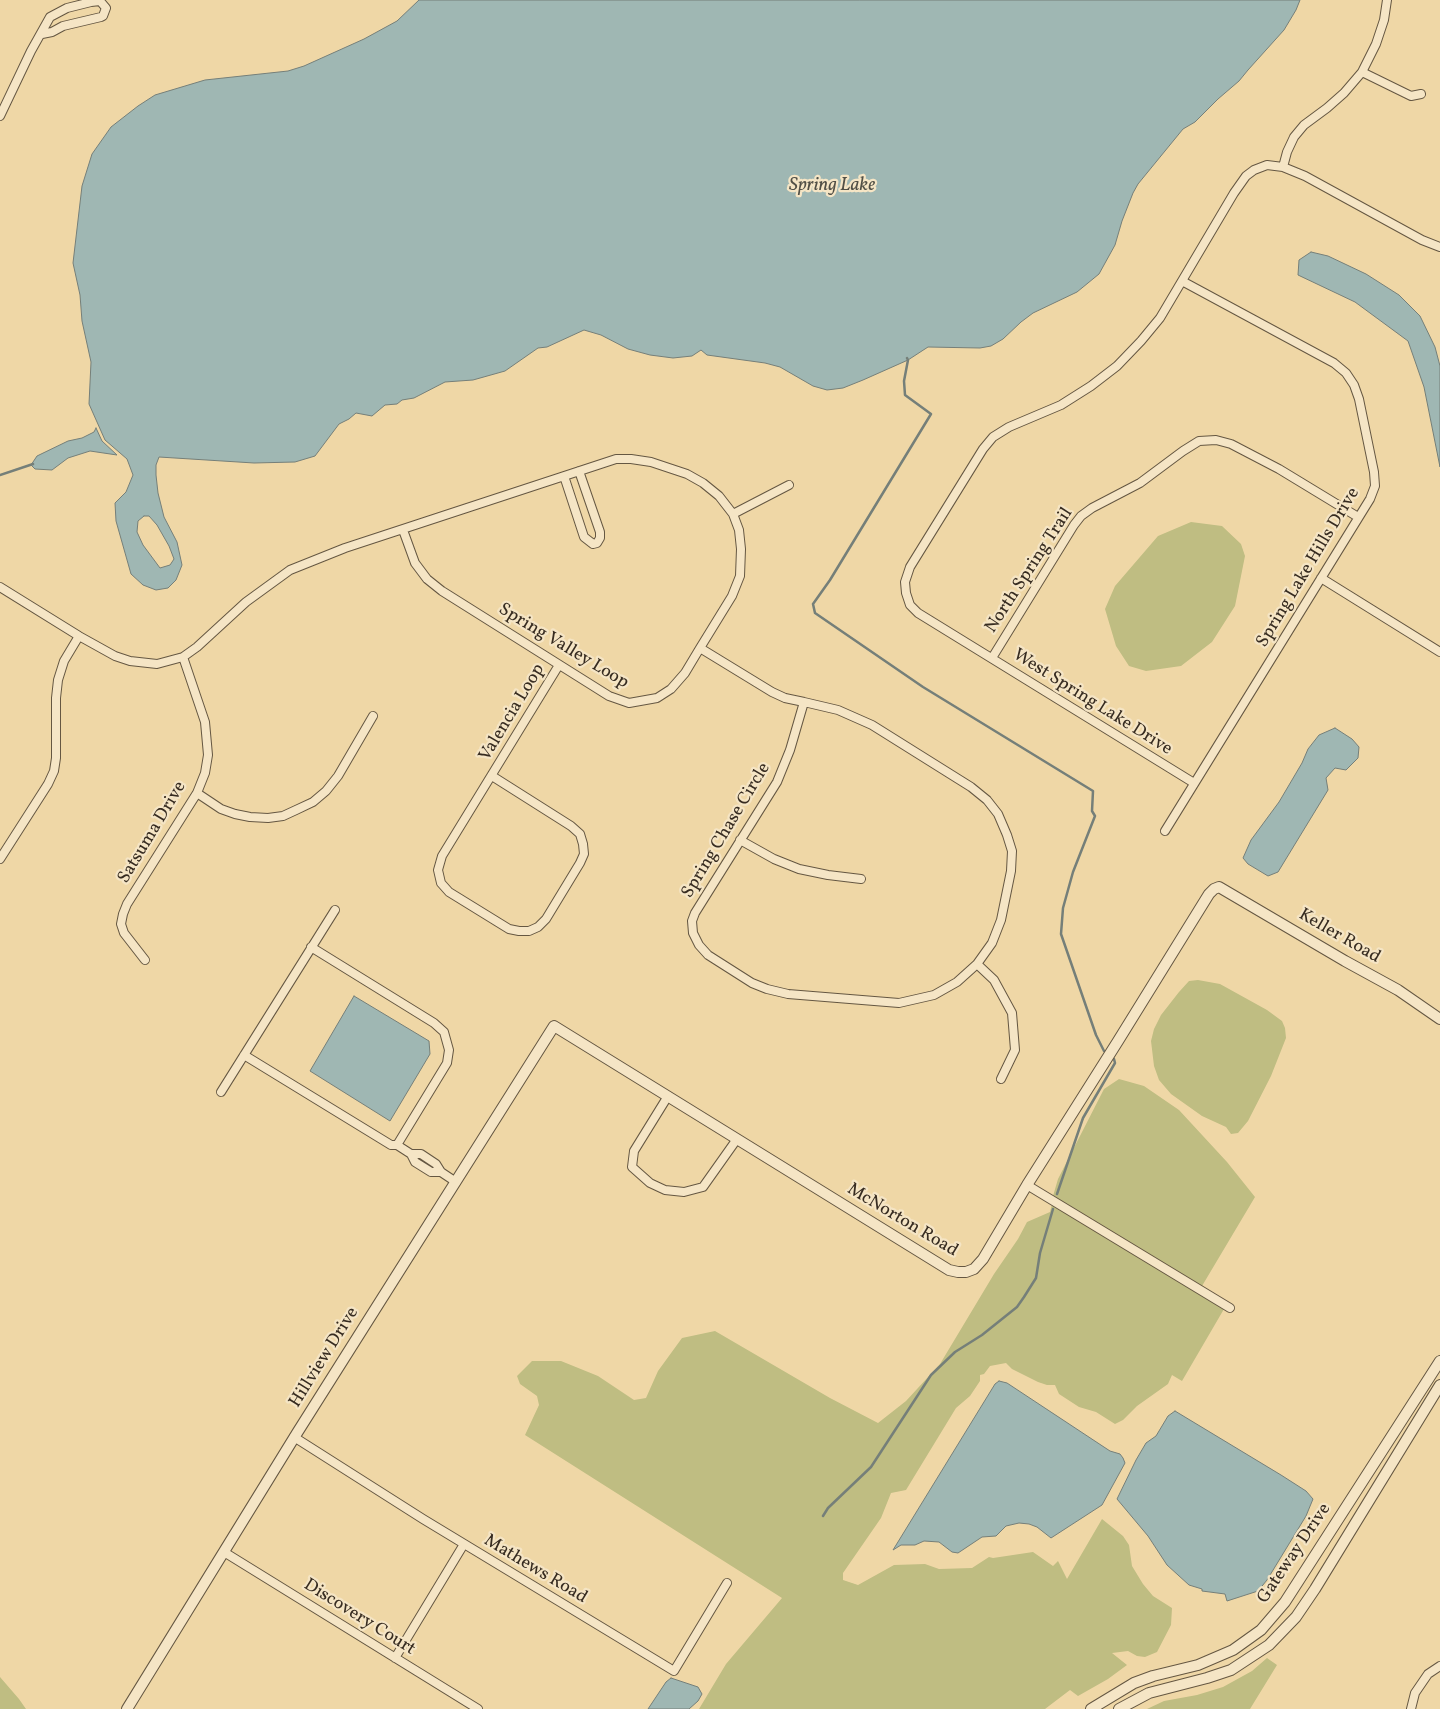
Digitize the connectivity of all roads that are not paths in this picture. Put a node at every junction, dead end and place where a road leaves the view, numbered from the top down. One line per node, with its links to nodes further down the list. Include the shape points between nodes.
1 (1387, 0): 3 (street, via 1376,44)
2 (42, 34): 2 (street, via 101,17 106,8 100,1 67,8 50,17); 5 (street)
3 (1362, 72): 4 (street, via 1411,96); 6 (street, via 1294,137)
4 (1421, 94)
5 (0, 116)
6 (1283, 167): 7 (street); 8 (street, via 1267,165 1246,176)
7 (1440, 247)
8 (1182, 281): 13 (street, Spring Lake Hills Drive, via 1334,363 1346,373 1359,399 1374,472 1375,486); 21 (street, West Spring Lake Drive, via 1160,318 1116,366 1062,405 993,436 910,567 905,582 910,605)
9 (579, 471): 10 (street, Spring Valley Loop); 10 (street, via 600,532 597,543 593,544 584,537); 12 (street, Spring Valley Loop, via 616,459 651,462 703,483)
10 (564, 476): 14 (street, Spring Valley Loop)
11 (789, 485): 12 (street)
12 (733, 514): 18 (street, Spring Valley Loop, via 739,530 740,576 732,596)
13 (1358, 517): 15 (street, Spring Lake Hills Drive); 21 (street, North Spring Trail, via 1231,444 1216,440 1199,441 1140,483 1082,516)
14 (403, 530): 20 (street, via 290,570 246,602); 22 (street, Spring Valley Loop, via 415,563 428,579)
15 (1321, 578): 19 (street); 26 (street, Spring Lake Hills Drive)
16 (0, 587): 17 (street)
17 (79, 636): 20 (street, via 130,661 157,664); 30 (street, via 64,661 58,680 54,770)
18 (700, 648): 22 (street, Spring Valley Loop, via 671,689 642,702 619,700); 23 (street, Spring Chase Circle, via 772,692)
19 (1440, 652)
20 (183, 657): 27 (street, Satsuma Drive, via 207,736 205,773)
21 (992, 658): 26 (street, West Spring Lake Drive)
22 (559, 665): 25 (street, Valencia Loop)
23 (804, 702): 29 (street, Spring Chase Circle, via 777,782); 36 (street, Spring Chase Circle, via 838,710 872,725 971,787 998,814 1012,851 1011,871 1001,920 992,943)
24 (373, 716): 27 (street, via 326,791 313,802 283,816 268,818 234,814)
25 (492, 776): 25 (street, Valencia Loop, via 442,856 438,870 441,883 449,892 509,929 529,930 546,919 580,863 584,854 583,844 580,834 571,826)
26 (1194, 783): 28 (street, Spring Lake Hills Drive)
27 (197, 793): 35 (street, Satsuma Drive, via 123,914 121,924 124,932)
28 (1165, 831)
29 (740, 840): 31 (street, via 774,860 799,869); 36 (street, Spring Chase Circle, via 695,913 693,933 708,954 752,983 788,994 899,1003 934,995 957,982)
30 (0, 859)
31 (860, 879)
32 (1220, 887): 37 (street, Keller Road, via 1398,990); 50 (street, McNorton Road, via 1209,894)
33 (335, 910): 34 (street)
34 (311, 947): 39 (street); 44 (street, via 444,1032 449,1050 447,1063)
35 (145, 960)
36 (976, 964): 40 (street, via 994,980 1012,1013 1015,1050)
37 (1440, 1019)
38 (554, 1026): 42 (street, McNorton Road); 49 (street, Hillview Drive)
39 (244, 1055): 41 (street); 44 (street, via 391,1145)
40 (1001, 1079)
41 (221, 1092)
42 (668, 1096): 43 (street, McNorton Road); 43 (street, via 634,1151 632,1167 650,1183 665,1190 684,1192 703,1186)
43 (737, 1139): 50 (street, McNorton Road, via 949,1270 958,1272 974,1269 983,1259)
44 (397, 1145): 45 (street)
45 (411, 1154): 46 (street, via 421,1154); 47 (street)
46 (429, 1159): 47 (street); 48 (street)
47 (424, 1167): 48 (street, via 431,1172)
48 (440, 1172): 49 (street)
49 (456, 1182): 54 (street, Hillview Drive)
50 (1028, 1185): 51 (street)
51 (1230, 1308)
52 (1440, 1362): 57 (street, Gateway Drive)
53 (1440, 1385): 58 (street, Gateway Drive)
54 (294, 1438): 55 (street, Mathews Road); 56 (street, Hillview Drive)
55 (464, 1544): 59 (street, Mathews Road, via 674,1671); 60 (street)
56 (224, 1552): 60 (street, Discovery Court); 64 (street, Hillview Drive)
57 (1310, 1564): 58 (street); 62 (street, Gateway Drive, via 1285,1602 1261,1630 1234,1650)
58 (1325, 1572): 63 (street, Gateway Drive, via 1296,1617 1269,1645 1231,1670)
59 (727, 1583)
60 (395, 1658): 65 (street, Discovery Court)
61 (1440, 1666): 68 (street, via 1428,1674 1415,1693)
62 (1174, 1671): 63 (street); 66 (street, Gateway Drive, via 1134,1683)
63 (1177, 1686): 67 (street, Gateway Drive, via 1149,1693)
64 (127, 1709)
65 (478, 1709)
66 (1091, 1709)
67 (1118, 1709)
68 (1412, 1709)

